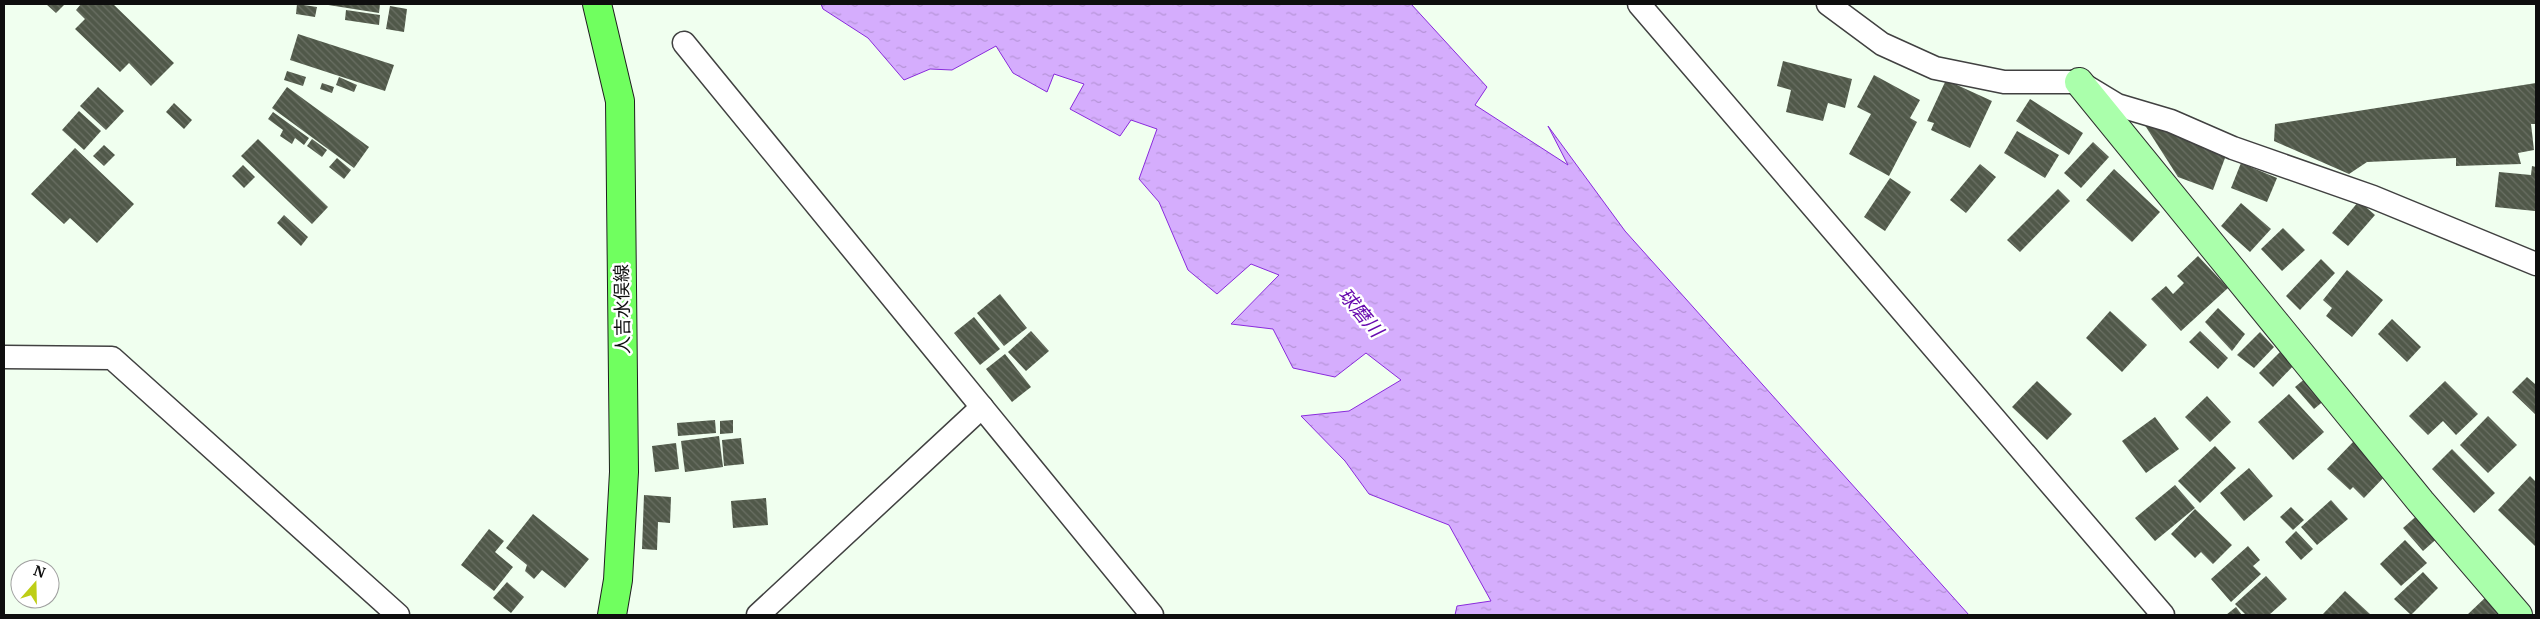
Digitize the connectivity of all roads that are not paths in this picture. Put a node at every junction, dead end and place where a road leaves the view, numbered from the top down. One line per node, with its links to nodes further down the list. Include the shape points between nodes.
1 (597, 4): 10 (main road, 人吉水俣線, via 620,101 624,472 618,580)
2 (1639, 4): 13 (street)
3 (1828, 4): 5 (street, via 1882,44 1935,68 2004,82)
4 (684, 43): 8 (street)
5 (2079, 82): 6 (street, via 2117,105 2171,121 2233,148 2372,197); 14 (street, via 2421,502)
6 (2536, 264)
7 (4, 357): 9 (street, via 112,358)
8 (982, 407): 11 (street); 12 (street)
9 (398, 615)
10 (612, 615)
11 (758, 615)
12 (1152, 615)
13 (2163, 615)
14 (2518, 615)

